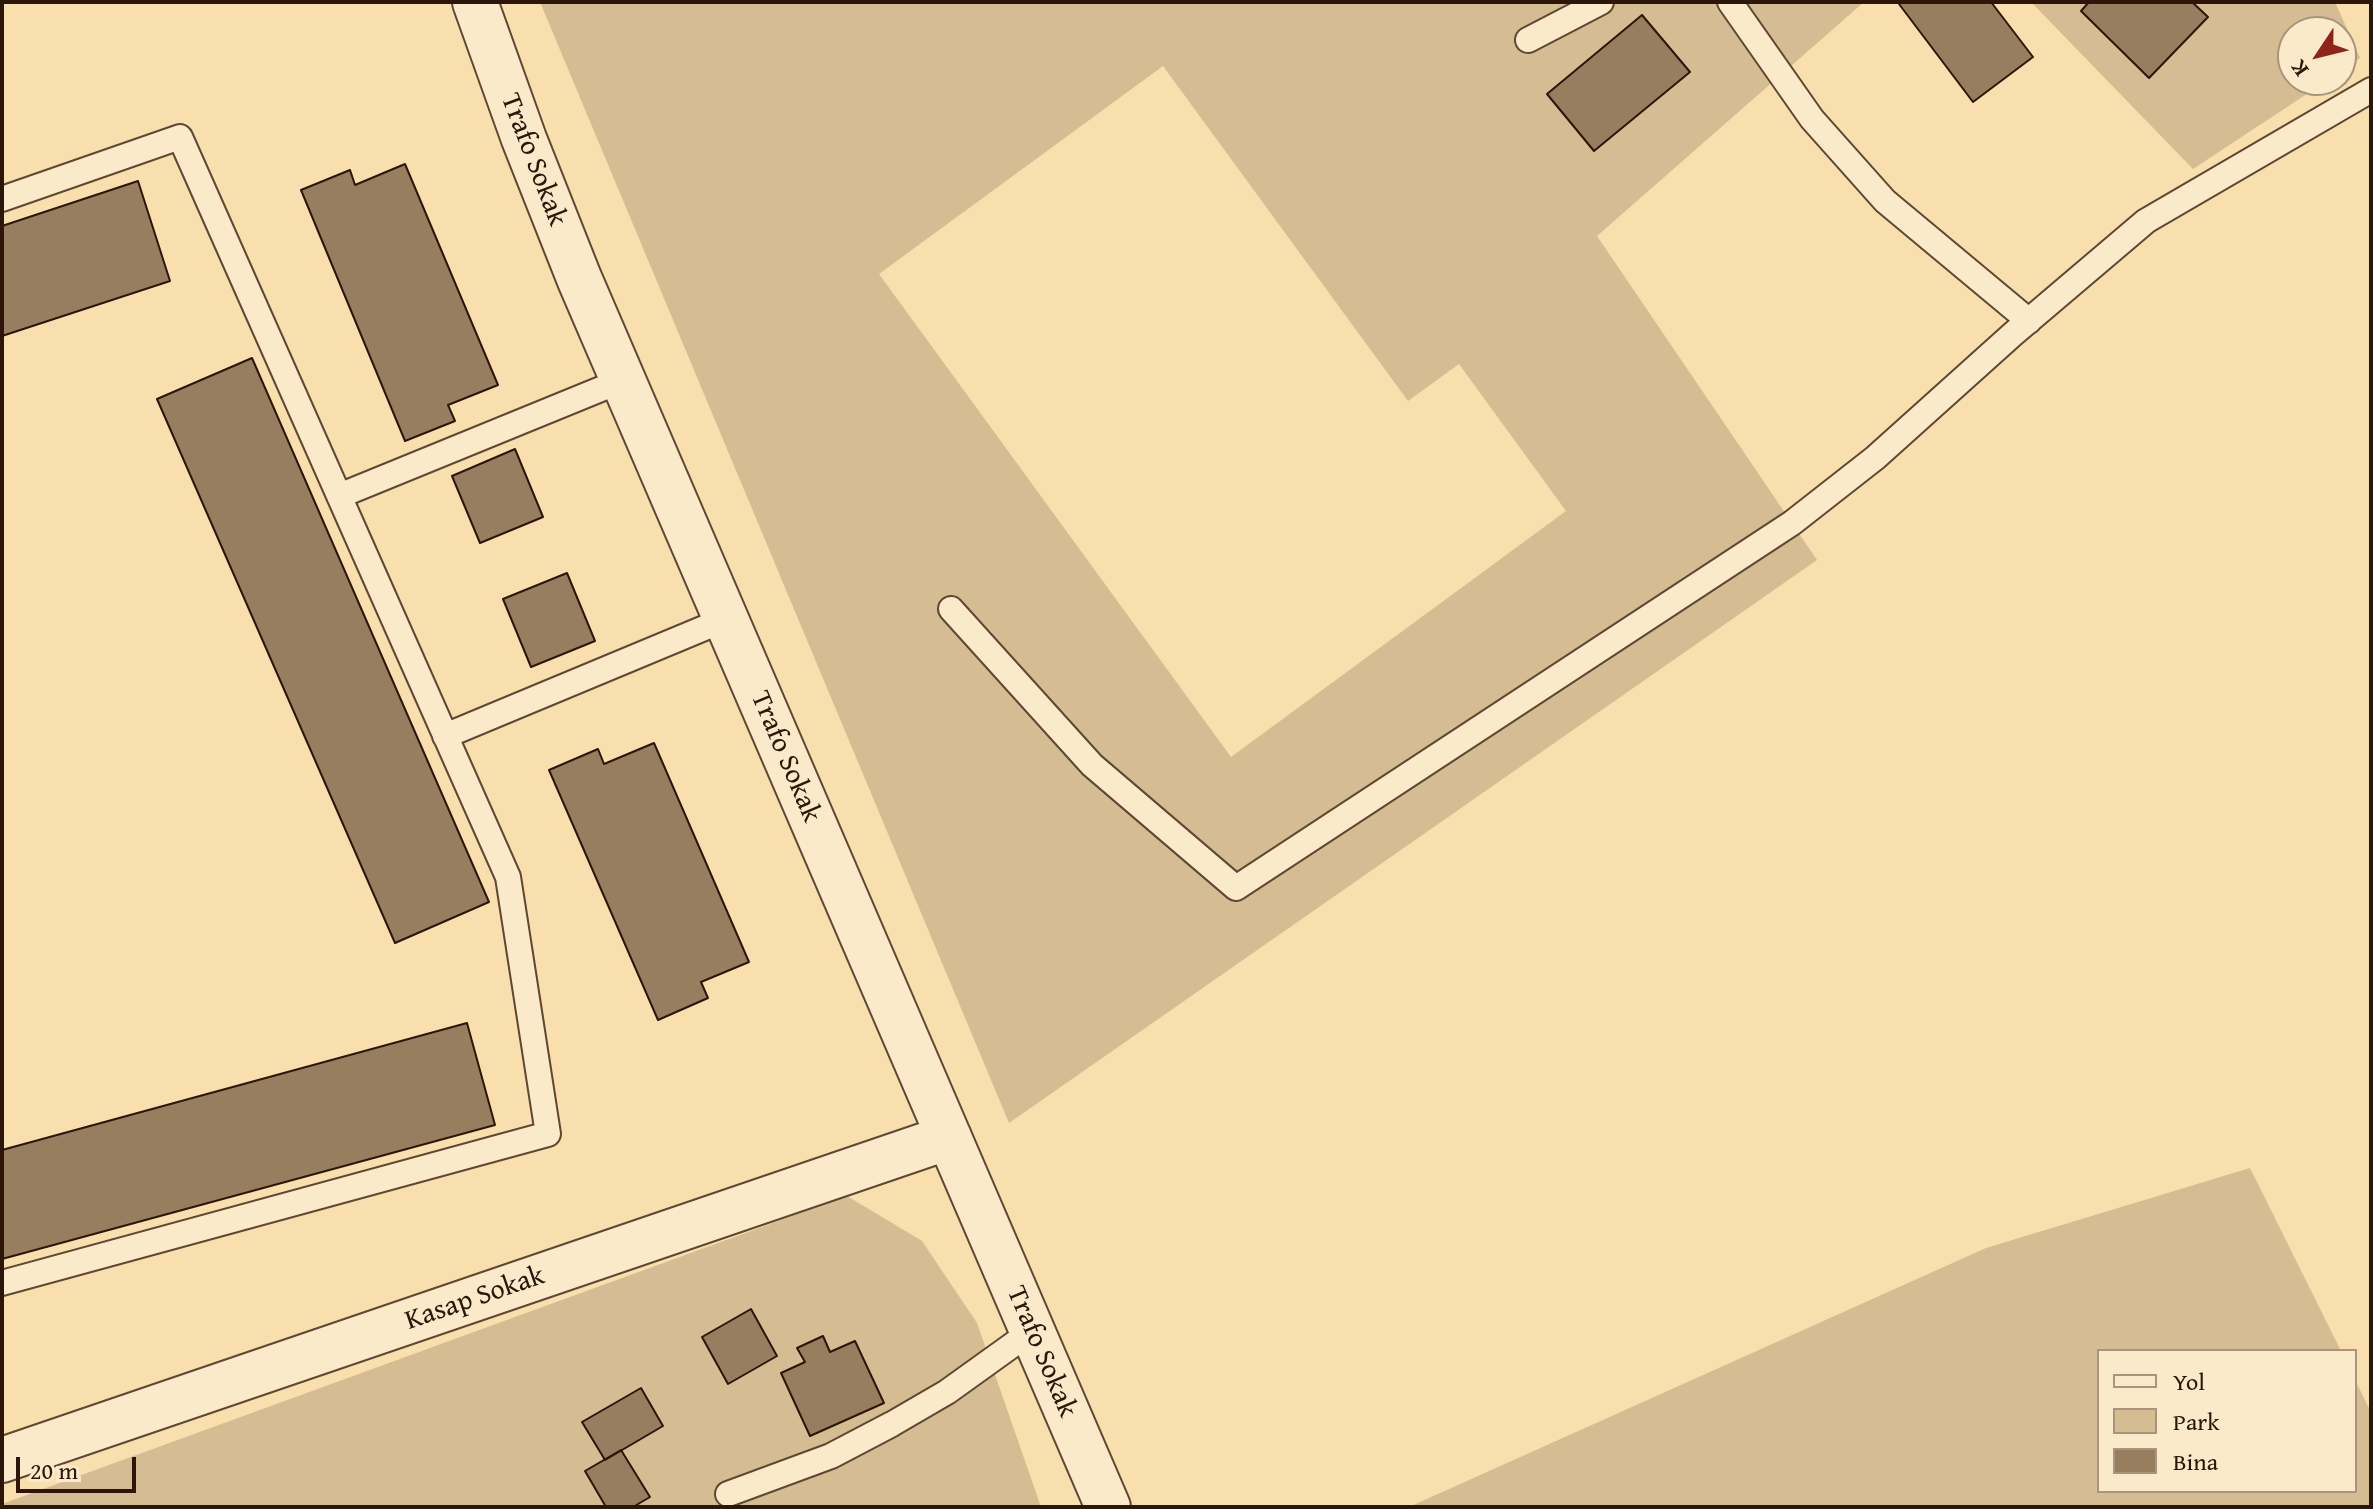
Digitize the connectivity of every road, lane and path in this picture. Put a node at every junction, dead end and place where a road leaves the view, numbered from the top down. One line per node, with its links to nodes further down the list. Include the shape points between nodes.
1 (475, 2): 8 (street, Trafo Sokak, via 524,139)
2 (1601, 2): 4 (lane)
3 (1730, 2): 7 (lane, via 1812,119 1885,201)
4 (1528, 40)
5 (2371, 90): 7 (lane, via 2146,221)
6 (2, 199): 9 (lane, via 180,137)
7 (2029, 321): 10 (lane, via 1875,458 1792,523 1236,888 1092,765)
8 (623, 380): 9 (lane); 11 (street, Trafo Sokak)
9 (339, 496): 12 (lane)
10 (951, 609)
11 (726, 619): 12 (lane); 13 (street, Trafo Sokak)
12 (445, 736): 14 (lane, via 508,877 548,1134)
13 (949, 1137): 15 (street, Trafo Sokak); 16 (street, Kasap Sokak)
14 (2, 1283)
15 (1032, 1331): 17 (lane, via 892,1424 831,1456); 18 (street, Trafo Sokak)
16 (2, 1460)
17 (728, 1494)
18 (1108, 1507)

